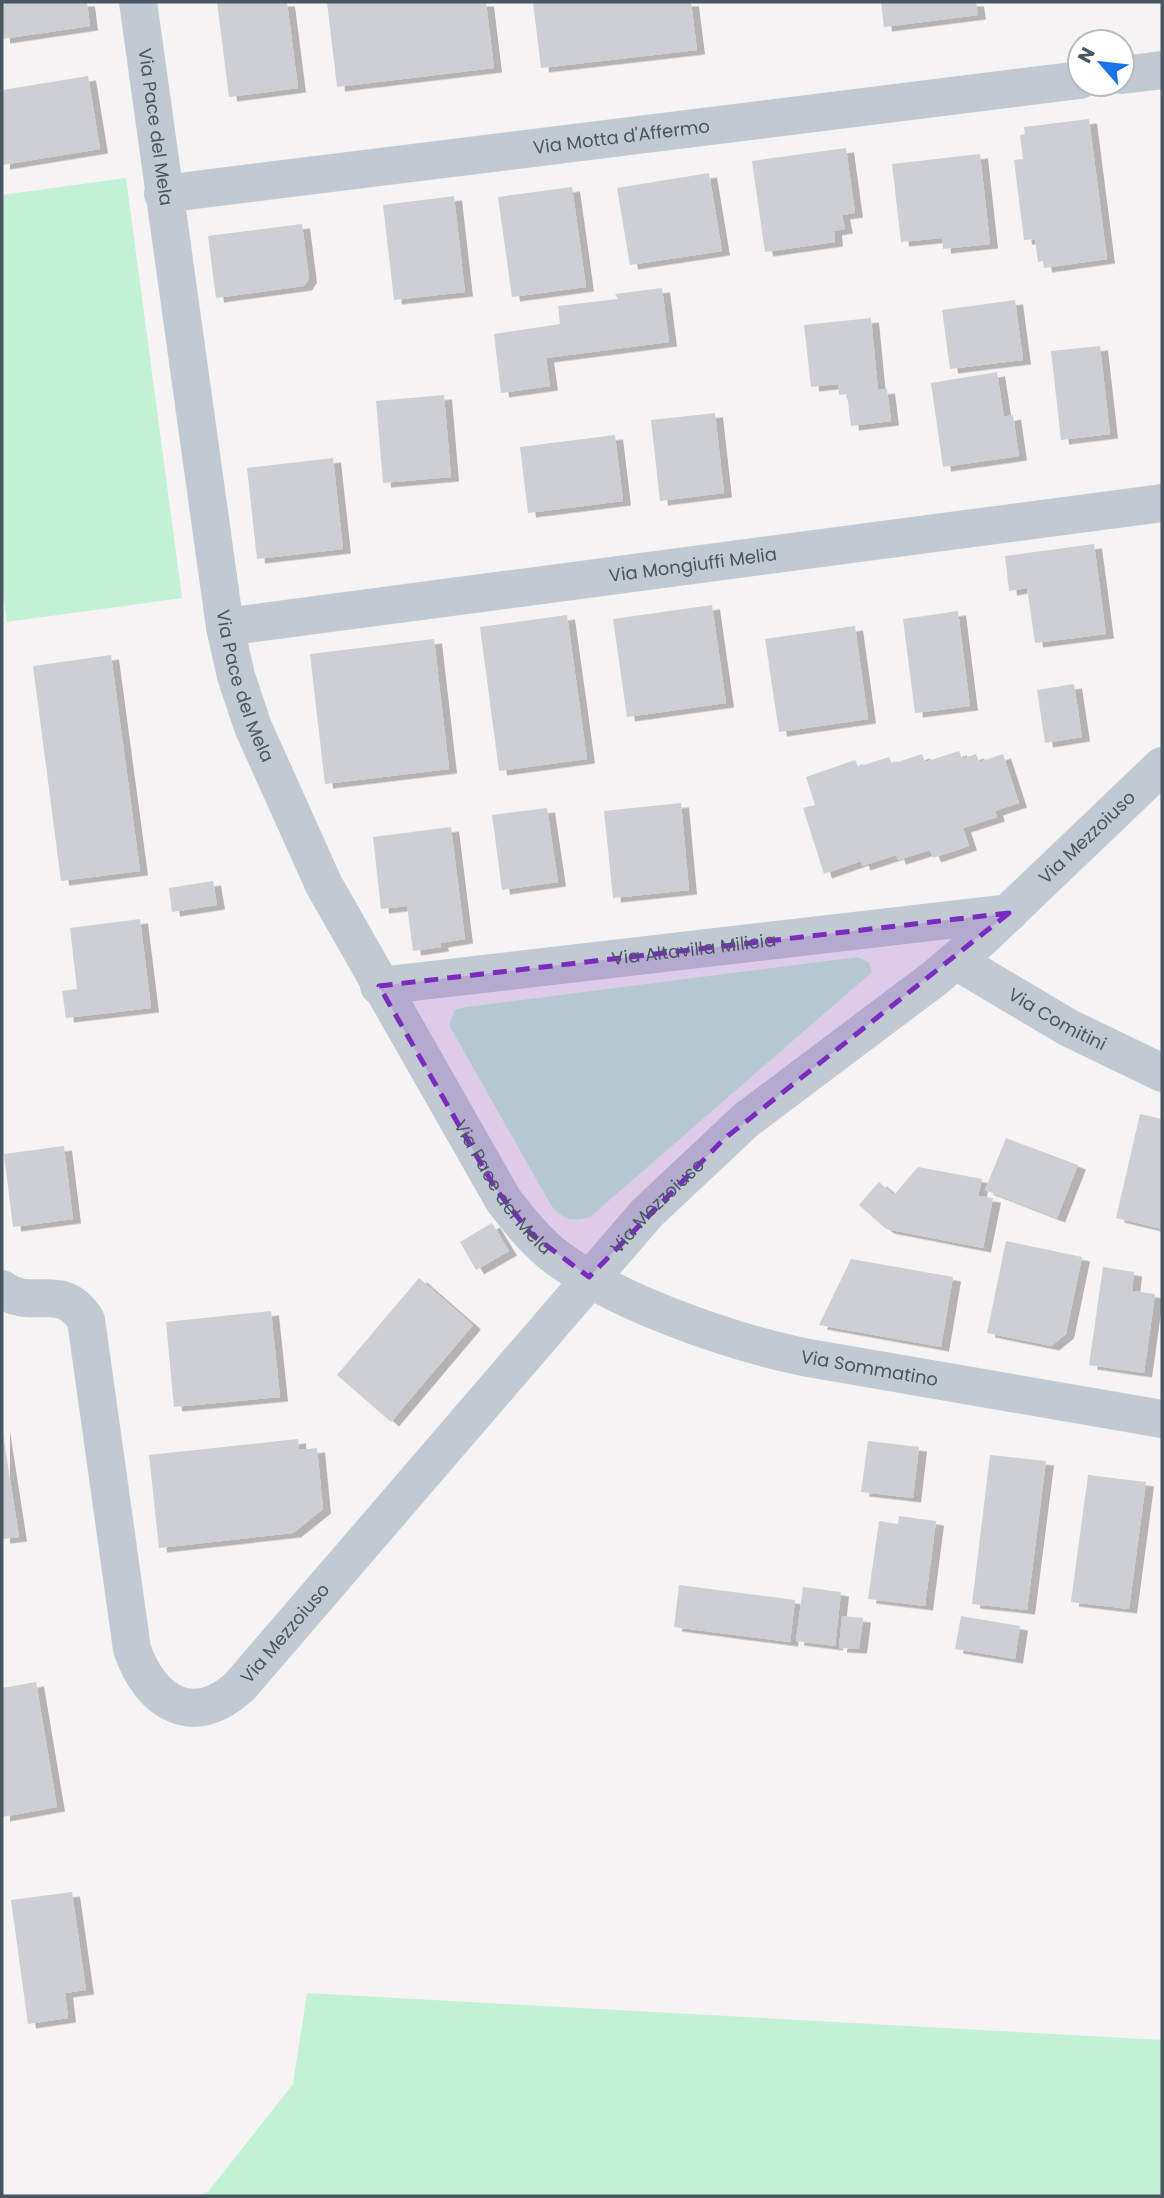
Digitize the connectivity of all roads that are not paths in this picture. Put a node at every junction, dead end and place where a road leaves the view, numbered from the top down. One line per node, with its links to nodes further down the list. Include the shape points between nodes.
1 (138, 2): 5 (street, Via Pace del Mela)
2 (1162, 70): 3 (street)
3 (1136, 73)
4 (1066, 82): 5 (street, Via Motta d'Affermo)
5 (163, 194): 7 (street, Via Pace del Mela)
6 (1162, 503): 7 (street, Via Mongiuffi Melia)
7 (225, 627): 11 (street, Via Pace del Mela, via 236,676 259,740 324,885)
8 (1162, 766): 9 (street, Via Mezzoiuso)
9 (1009, 913): 10 (street, Via Mezzoiuso); 11 (street, Via Altavilla Milicia)
10 (956, 961): 12 (street, Via Comitini, via 1069,1028); 13 (street, Via Mezzoiuso, via 739,1127 647,1213)
11 (379, 986): 13 (street, Via Pace del Mela, via 505,1201 542,1244)
12 (1162, 1073)
13 (589, 1277): 14 (street, Via Mezzoiuso, via 240,1686 211,1705 181,1707 163,1698 141,1671 132,1649 86,1320 62,1298 19,1298); 15 (street, Via Sommatino, via 678,1318 785,1353)
14 (2, 1289)
15 (1162, 1419)

